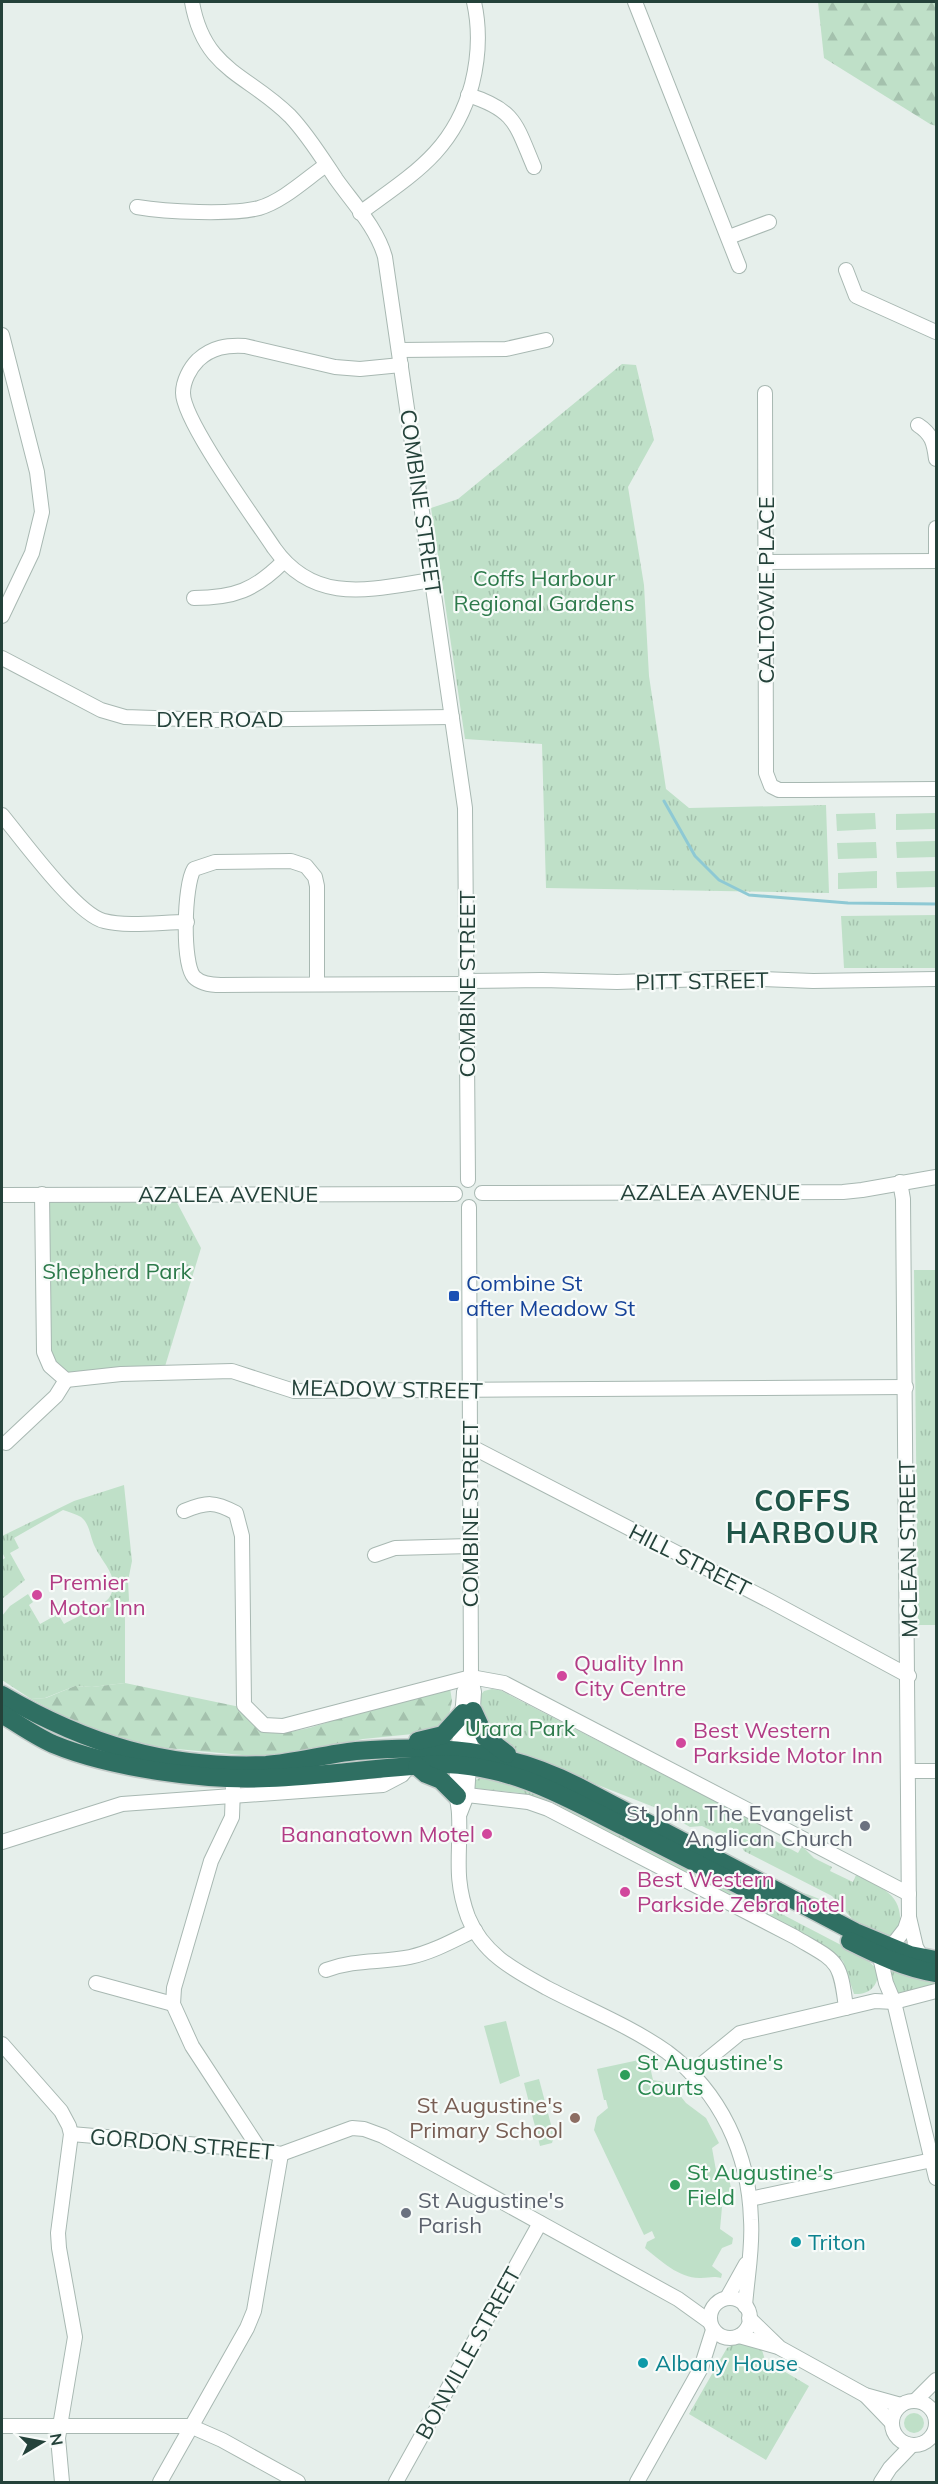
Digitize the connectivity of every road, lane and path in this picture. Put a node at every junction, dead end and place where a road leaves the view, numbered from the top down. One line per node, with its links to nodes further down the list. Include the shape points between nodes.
1 (192, 2): 5 (street, COMBINE STREET, via 200,30 216,56 290,116)
2 (474, 2): 4 (street, via 478,55)
3 (635, 2): 10 (street)
4 (468, 95): 6 (street, via 491,102 506,112); 8 (street, via 455,128 431,158)
5 (326, 165): 7 (street, via 260,208 178,211); 8 (street, COMBINE STREET)
6 (534, 167)
7 (138, 207)
8 (360, 213): 16 (street, COMBINE STREET, via 384,251)
9 (769, 222): 10 (street)
10 (729, 237): 11 (street)
11 (739, 266)
12 (846, 270): 13 (street, via 856,296)
13 (936, 332)
14 (2, 336): 27 (street, via 37,472 42,512 32,553)
15 (546, 340): 16 (street, via 506,349)
16 (399, 350): 17 (street, COMBINE STREET)
17 (401, 365): 23 (street, via 335,367 231,345 214,349 193,366 183,392 190,419); 25 (street, COMBINE STREET)
18 (765, 393): 24 (street, CALTOWIE PLACE)
19 (918, 425): 20 (street, via 933,439)
20 (936, 459)
21 (936, 528): 22 (street)
22 (936, 561): 24 (street)
23 (284, 562): 25 (street, via 308,580 336,589 368,590); 26 (street, via 267,578 241,593)
24 (766, 562): 30 (street, CALTOWIE PLACE, via 766,773 771,786 779,790)
25 (432, 580): 29 (street, COMBINE STREET)
26 (194, 598)
27 (2, 616)
28 (2, 658): 29 (street, DYER ROAD, via 101,710 125,717)
29 (452, 717): 34 (street, COMBINE STREET, via 466,831)
30 (936, 789)
31 (2, 814): 32 (street, via 73,899 97,919 116,923)
32 (187, 922): 35 (street, via 188,963 195,978 203,983); 35 (street, via 188,882 200,865 291,861 306,866 317,886)
33 (936, 979): 34 (street, PITT STREET)
34 (467, 982): 35 (street, PITT STREET); 37 (street, COMBINE STREET)
35 (317, 984)
36 (936, 1177): 38 (street, AZALEA AVENUE)
37 (468, 1180): 39 (street, via 477,1183); 41 (street, via 460,1183)
38 (900, 1182): 39 (street, AZALEA AVENUE, via 843,1192); 45 (street, MCLEAN STREET)
39 (482, 1193): 43 (street, via 477,1204)
40 (42, 1194): 41 (street, AZALEA AVENUE); 42 (street, AZALEA AVENUE); 44 (street, via 44,1352 50,1366)
41 (455, 1194): 43 (street, via 460,1204)
42 (2, 1195)
43 (469, 1207): 46 (street, COMBINE STREET)
44 (66, 1380): 46 (street, MEADOW STREET, via 121,1374 232,1371 294,1391); 47 (street, via 56,1396)
45 (906, 1387): 46 (street, MEADOW STREET); 52 (street, MCLEAN STREET)
46 (470, 1390): 48 (street, COMBINE STREET)
47 (6, 1443)
48 (470, 1446): 50 (street, COMBINE STREET); 52 (street, HILL STREET)
49 (184, 1511): 53 (street, via 218,1503 236,1513 242,1536 244,1705 264,1725 283,1726)
50 (470, 1546): 51 (street, via 395,1548); 53 (street, COMBINE STREET)
51 (375, 1555)
52 (909, 1676): 61 (street, MCLEAN STREET)
53 (471, 1677): 55 (street, COMBINE STREET, via 464,1692); 66 (street, via 504,1683)
54 (2, 1695): 57 (highway, via 90,1739 195,1762 251,1765)
55 (468, 1712): 57 (highway, via 439,1737 363,1746); 58 (street, COMBINE STREET); 59 (highway, via 485,1737)
56 (2, 1714): 63 (highway, via 51,1743 88,1755)
57 (355, 1752): 58 (highway)
58 (464, 1758): 59 (highway); 60 (highway); 64 (street, COMBINE STREET); 69 (highway, via 539,1784)
59 (513, 1759): 69 (highway, via 559,1777 855,1932)
60 (413, 1770): 63 (highway, via 311,1776); 64 (highway, via 441,1780)
61 (909, 1771): 62 (street); 66 (street, MCLEAN STREET)
62 (936, 1771)
63 (233, 1787): 65 (street, via 122,1804); 76 (street, via 232,1817 211,1861 174,1988)
64 (462, 1795): 68 (street, COMBINE STREET, via 457,1866 460,1888); 77 (street, via 528,1802 548,1809 795,1937 826,1955 840,1969)
65 (2, 1842)
66 (909, 1894): 67 (street, MCLEAN STREET)
67 (909, 1917): 69 (street, MCLEAN STREET, via 905,1929); 70 (street, MCLEAN STREET, via 916,1947)
68 (475, 1930): 71 (street, via 410,1957 347,1962); 79 (street, COMBINE STREET, via 507,1966 651,2042)
69 (886, 1952): 70 (highway); 72 (highway, via 917,1970); 75 (street, via 885,1983)
70 (929, 1959)
71 (326, 1970)
72 (936, 1973)
73 (96, 1983): 76 (street)
74 (936, 1991): 75 (street)
75 (894, 2002): 77 (street, via 875,2001); 83 (street)
76 (173, 2004): 81 (street, via 192,2046)
77 (846, 2008): 79 (street, via 740,2033)
78 (2, 2044): 80 (street, via 61,2112)
79 (691, 2073): 85 (street, COMBINE STREET, via 718,2106 730,2130 740,2153)
80 (71, 2134): 81 (street, GORDON STREET); 103 (street, via 58,2233 75,2337)
81 (260, 2150): 82 (street, GORDON STREET)
82 (280, 2154): 86 (street, GORDON STREET, via 347,2129 364,2128); 105 (street, via 254,2311)
83 (932, 2160): 84 (street); 85 (street)
84 (936, 2178)
85 (750, 2199): 87 (street, COMBINE STREET)
86 (540, 2223): 88 (street, GORDON STREET); 113 (street, BONVILLE STREET)
87 (748, 2260): 89 (street); 90 (street, COMBINE STREET)
88 (678, 2299): 89 (street, GORDON STREET); 91 (street, GORDON STREET)
89 (721, 2301): 90 (street, via 735,2299); 91 (street, via 710,2315)
90 (747, 2312): 92 (street, via 747,2328); 93 (street)
91 (712, 2326): 92 (street); 94 (street)
92 (733, 2337): 93 (street); 94 (street)
93 (780, 2348): 97 (street)
94 (701, 2368): 114 (street)
95 (936, 2380): 98 (street)
96 (936, 2390): 100 (street)
97 (865, 2396): 99 (street); 101 (street)
98 (915, 2401): 99 (street); 100 (street)
99 (901, 2405): 101 (street)
100 (932, 2410): 102 (street)
101 (892, 2423): 106 (street)
102 (936, 2424): 107 (street)
103 (59, 2425): 104 (street); 105 (street); 110 (street)
104 (2, 2426)
105 (190, 2426): 111 (street); 112 (street)
106 (897, 2437): 108 (street); 109 (street)
107 (931, 2443): 108 (street)
108 (912, 2445): 109 (street)
109 (890, 2468): 115 (street)
110 (62, 2482)
111 (160, 2482)
112 (298, 2482)
113 (396, 2482)
114 (637, 2482)
115 (881, 2482)

